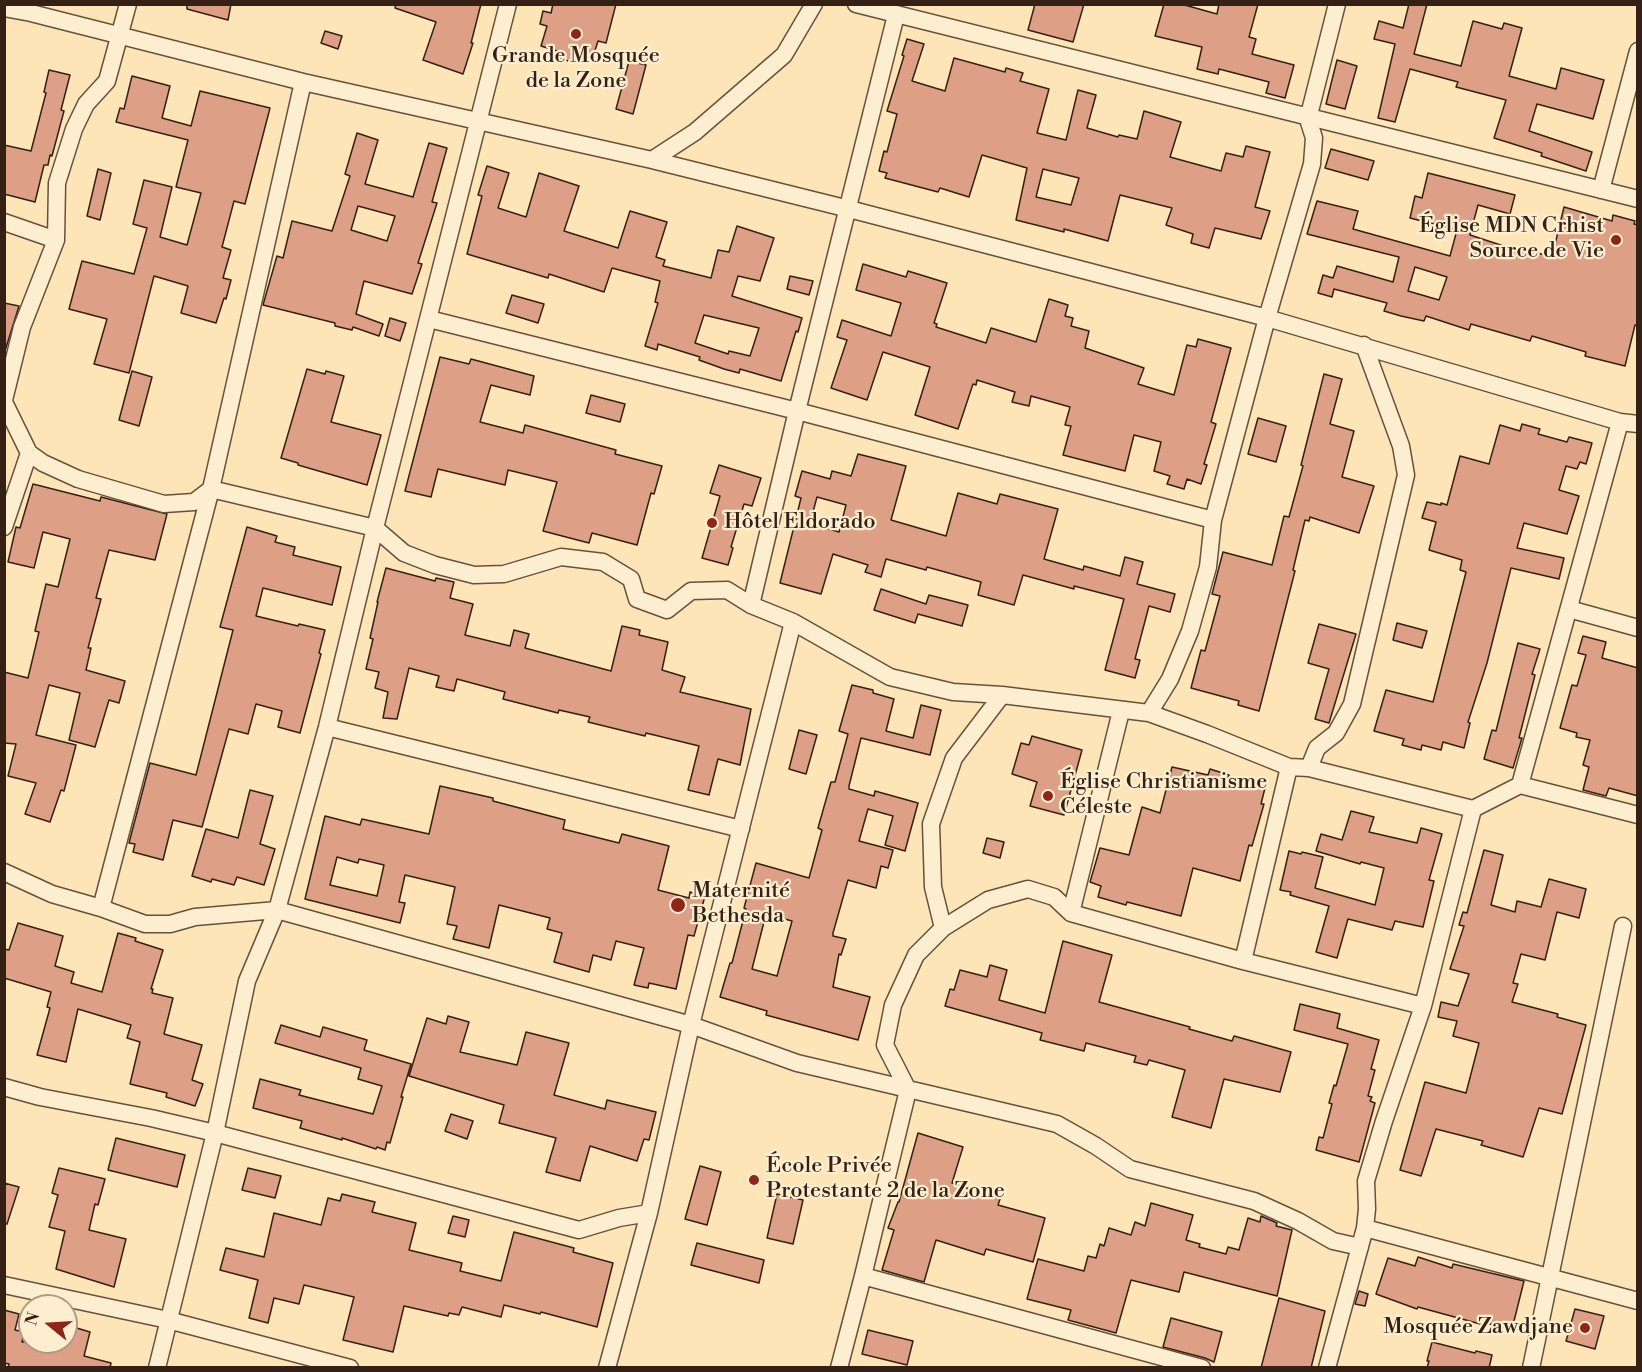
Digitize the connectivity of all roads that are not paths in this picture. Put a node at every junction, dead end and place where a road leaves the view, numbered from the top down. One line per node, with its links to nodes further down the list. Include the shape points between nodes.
1 (128, 4): 8 (street)
2 (508, 4): 12 (street)
3 (814, 4): 13 (street, via 784,55 695,132)
4 (855, 4): 7 (street)
5 (1337, 4): 11 (street)
6 (4, 8): 8 (street)
7 (896, 15): 11 (street); 16 (street)
8 (120, 36): 10 (street); 18 (street, via 107,81 86,104 63,161 57,183)
9 (1638, 51): 14 (street)
10 (303, 82): 12 (street); 27 (street)
11 (1308, 119): 14 (street); 19 (street, via 1314,138 1312,164)
12 (479, 121): 13 (street); 20 (street)
13 (652, 160): 16 (street)
14 (1601, 190): 15 (street)
15 (1638, 199)
16 (849, 208): 19 (street); 23 (street)
17 (4, 222): 18 (street)
18 (56, 240): 22 (street, via 22,327)
19 (1267, 318): 21 (street); 28 (street)
20 (429, 319): 23 (street); 30 (street)
21 (1364, 345): 24 (street); 40 (street, via 1401,446 1406,475 1352,704 1336,733 1317,748)
22 (4, 401): 26 (street)
23 (797, 411): 28 (street); 31 (street)
24 (1620, 422): 25 (street); 32 (street)
25 (1638, 424)
26 (29, 453): 27 (street, via 78,479 164,504 194,502); 29 (street)
27 (211, 489): 30 (street); 46 (street)
28 (1213, 520): 37 (street, via 1208,567 1190,631 1170,679)
29 (4, 527)
30 (375, 528): 31 (street, via 404,553 435,566 474,575 504,574 561,557 603,562 631,579 638,599 667,610 691,591 727,590); 38 (street)
31 (752, 605): 33 (street)
32 (1569, 609): 34 (street); 41 (street)
33 (793, 622): 35 (street, via 890,676 953,692); 44 (street)
34 (1638, 628)
35 (1002, 695): 36 (street); 50 (street, via 954,758 931,824 933,887)
36 (1121, 711): 37 (street); 48 (street)
37 (1149, 713): 39 (street)
38 (327, 726): 44 (street); 47 (street)
39 (1290, 767): 40 (street); 51 (street)
40 (1309, 768): 42 (street)
41 (1520, 785): 42 (street); 43 (street)
42 (1473, 809): 52 (street)
43 (1638, 815)
44 (741, 829): 53 (street)
45 (4, 872): 46 (street, via 52,894)
46 (101, 908): 47 (street, via 145,924)
47 (277, 910): 53 (street); 56 (street, via 247,981)
48 (1071, 913): 50 (street, via 1054,897 1028,889 988,900); 51 (street)
49 (1623, 926): 61 (street)
50 (943, 928): 55 (street, via 916,955 893,1005 885,1045)
51 (1243, 961): 52 (street)
52 (1423, 1006): 58 (street, via 1366,1181)
53 (691, 1025): 55 (street, via 797,1063); 57 (street)
54 (4, 1087): 56 (street, via 40,1098)
55 (908, 1090): 59 (street, via 1057,1124 1130,1170 1254,1201 1333,1240); 60 (street)
56 (215, 1133): 57 (street, via 579,1230); 64 (street)
57 (649, 1213): 67 (street)
58 (1365, 1228): 59 (street); 61 (street)
59 (1360, 1247): 70 (street)
60 (863, 1276): 68 (street); 69 (street)
61 (1549, 1277): 63 (street); 71 (street)
62 (4, 1285): 64 (street)
63 (1638, 1301)
64 (168, 1320): 65 (street); 66 (street)
65 (157, 1368)
66 (350, 1368)
67 (607, 1368)
68 (839, 1368)
69 (1202, 1368)
70 (1327, 1368)
71 (1531, 1368)

